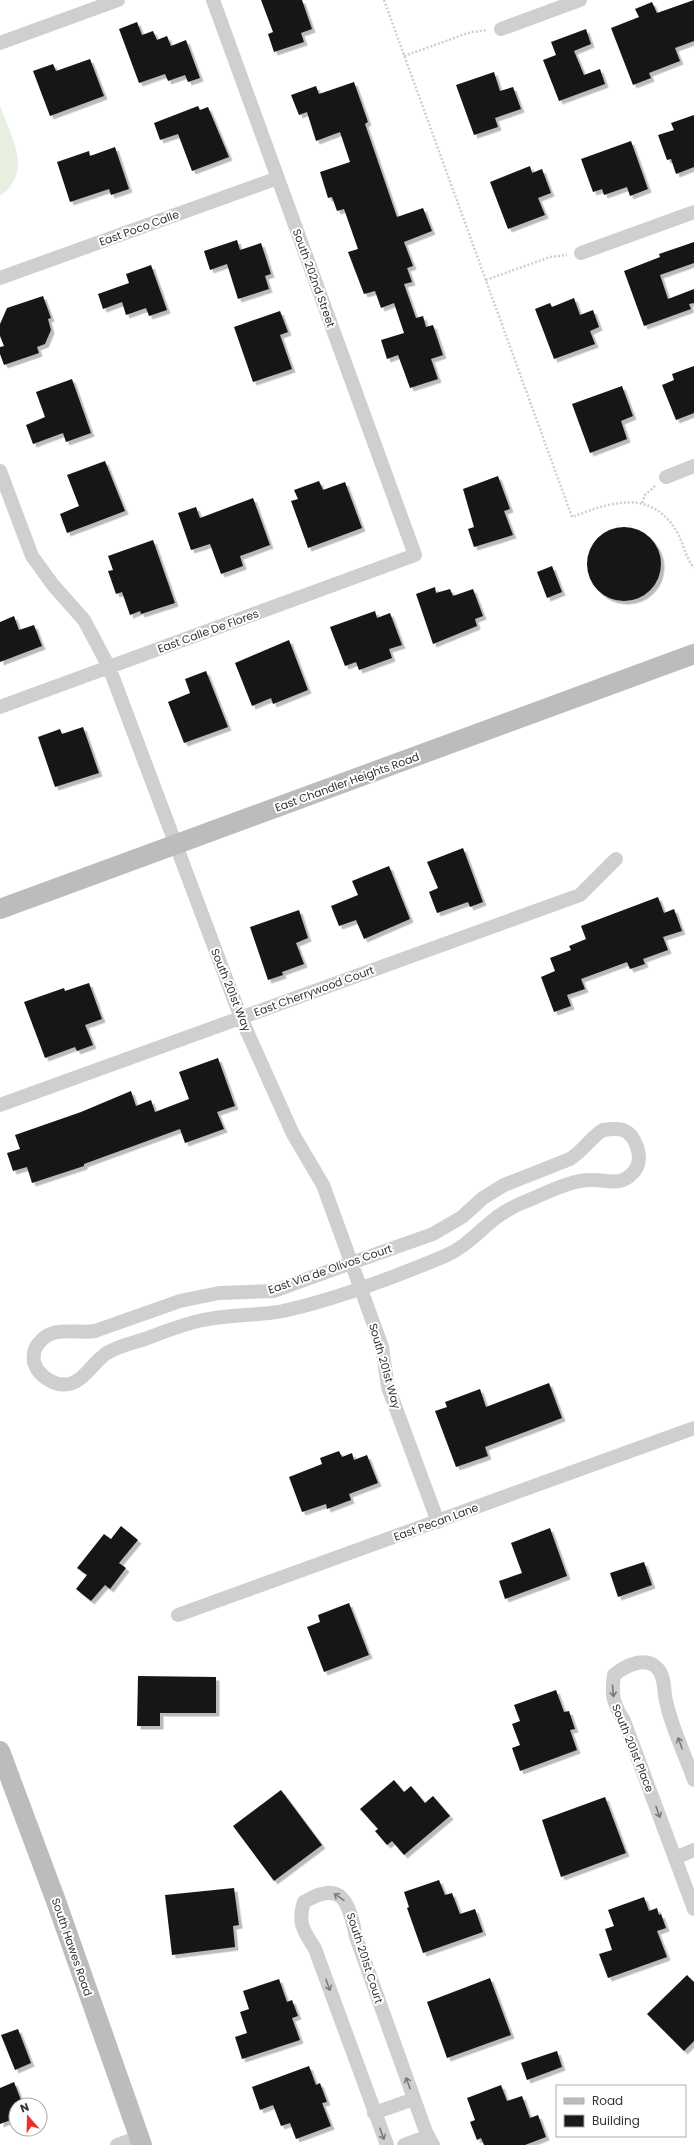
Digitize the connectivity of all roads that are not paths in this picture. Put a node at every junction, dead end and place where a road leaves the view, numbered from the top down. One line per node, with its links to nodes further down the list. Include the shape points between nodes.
1 (118, 0): 5 (street)
2 (213, 0): 6 (street, South 202nd Street)
3 (580, 0): 4 (street)
4 (500, 29)
5 (0, 43)
6 (278, 178): 9 (street, East Poco Calle); 13 (street, South 202nd Street)
7 (694, 212): 8 (street)
8 (581, 253)
9 (0, 278)
10 (694, 466): 12 (street)
11 (0, 471): 15 (street, South 201st Way, via 32,556 53,586 84,620)
12 (666, 477)
13 (415, 555): 15 (street, East Calle De Flores)
14 (694, 654): 17 (main road, East Chandler Heights Road)
15 (109, 667): 16 (street, East Calle De Flores); 17 (street, South 201st Way)
16 (0, 707)
17 (176, 845): 19 (main road, East Chandler Heights Road); 20 (street, South 201st Way)
18 (616, 859): 20 (street, East Cherrywood Court, via 580,895)
19 (0, 909)
20 (241, 1018): 21 (street, East Cherrywood Court); 24 (street, South 201st Way, via 293,1134 323,1185)
21 (0, 1105)
22 (483, 1198): 23 (street); 23 (street, East Via de Olivos Court, via 504,1185 570,1159 603,1130 622,1130 635,1142 638,1158 636,1168 622,1180 578,1182 528,1200); 24 (street, East Via de Olivos Court, via 462,1217 443,1229)
23 (498, 1216): 25 (street, East Via de Olivos Court, via 470,1241 448,1255)
24 (351, 1263): 25 (street, South 201st Way); 26 (street, East Via de Olivos Court)
25 (360, 1288): 27 (street, East Via de Olivos Court); 31 (street, South 201st Way, via 382,1347 388,1386)
26 (274, 1291): 27 (street); 28 (street, East Via de Olivos Court, via 205,1295 180,1301)
27 (278, 1312): 29 (street, East Via de Olivos Court, via 206,1319)
28 (125, 1322): 29 (street); 29 (street, East Via de Olivos Court, via 95,1331 53,1332 44,1336 34,1350 35,1363 44,1377 61,1384 69,1384 78,1380 106,1354)
29 (133, 1343)
30 (694, 1428): 31 (street, East Pecan Lane)
31 (438, 1522): 32 (street, East Pecan Lane)
32 (178, 1615)
33 (0, 1751): 41 (main road, South Hawes Road)
34 (694, 1780): 36 (street, South 201st Place, one-way to 36, via 667,1708 659,1669 650,1664 634,1663 624,1667 614,1675 611,1691)
35 (694, 1850): 36 (street)
36 (675, 1858): 37 (street, South 201st Place)
37 (693, 1903)
38 (414, 2099): 39 (street); 39 (street, South 201st Court, one-way to 39, via 345,1900 331,1892 318,1893 304,1902 300,1916 304,1932 315,1948); 40 (street, South 201st Court)
39 (374, 2113): 43 (street, South 201st Court, one-way to 43)
40 (430, 2140): 44 (street)
41 (141, 2141): 42 (street)
42 (117, 2145)
43 (387, 2145)
44 (404, 2145)

